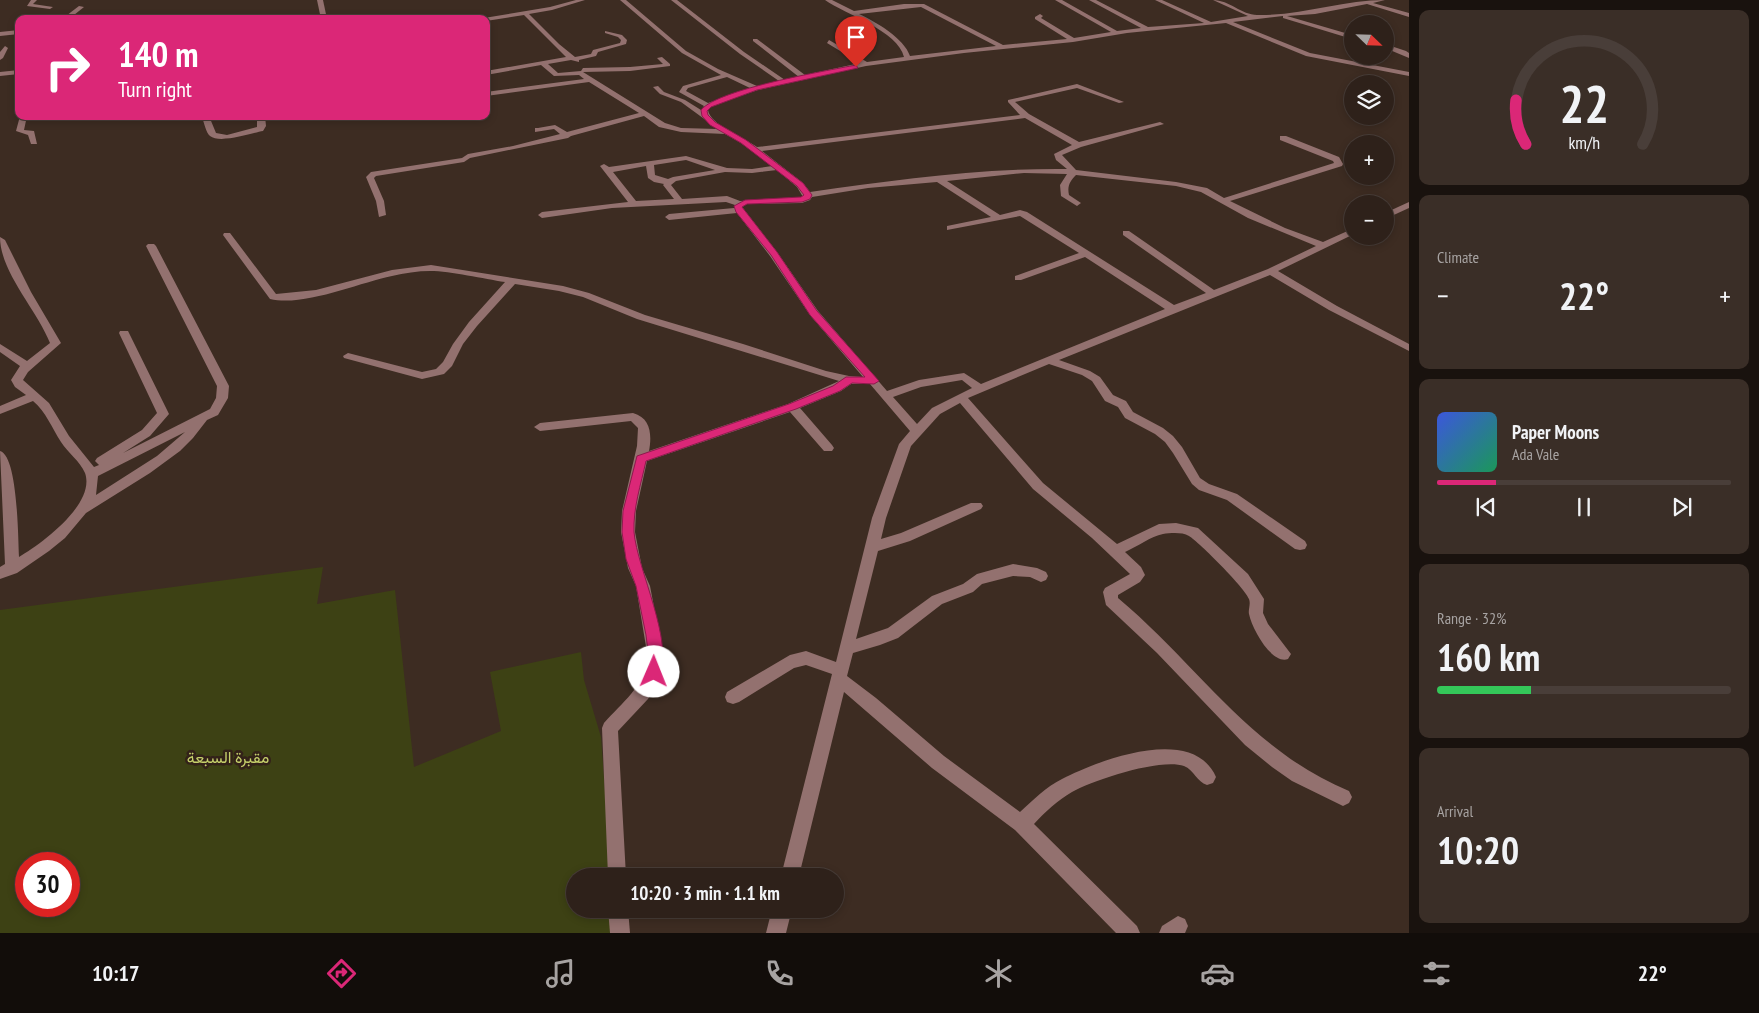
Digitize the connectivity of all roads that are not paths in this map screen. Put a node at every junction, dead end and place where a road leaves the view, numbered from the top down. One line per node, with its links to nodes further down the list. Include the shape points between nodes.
1 (34, 0): 15 (street, via 29,5)
2 (320, 0): 21 (street)
3 (582, 0): 18 (street)
4 (623, 0): 52 (street, via 684,52)
5 (674, 0): 55 (street)
6 (828, 0): 17 (street)
7 (1058, 0): 31 (street)
8 (1092, 0): 28 (street)
9 (1158, 0): 27 (street)
10 (1216, 0): 24 (street)
11 (1344, 0): 14 (street)
12 (1382, 0): 13 (street)
13 (1368, 3): 14 (street); 19 (street)
14 (1357, 5): 22 (street)
15 (50, 7)
16 (81, 7): 20 (street)
17 (854, 13): 37 (street, via 922,6); 43 (street, via 884,30)
18 (526, 14): 25 (street); 44 (street)
19 (1408, 14)
20 (70, 15)
21 (323, 15)
22 (1277, 15): 24 (street); 33 (street)
23 (1040, 16): 35 (street, via 1037,18)
24 (1254, 17): 26 (street)
25 (490, 18)
26 (1228, 22): 27 (street); 51 (street, via 1308,55)
27 (1211, 24): 28 (street)
28 (1147, 29): 31 (street)
29 (15, 32): 32 (street)
30 (607, 32): 44 (street, via 622,38 623,44)
31 (1117, 33): 35 (street)
32 (0, 34)
33 (1344, 35)
34 (755, 40): 53 (street)
35 (1074, 40): 37 (street)
36 (828, 42): 46 (street)
37 (1002, 46): 43 (street)
38 (5, 48): 41 (street)
39 (1394, 49): 40 (street)
40 (1409, 56)
41 (0, 58)
42 (660, 58): 48 (street, via 668,65)
43 (907, 58): 46 (street)
44 (572, 59): 45 (street); 48 (street, via 581,64)
45 (543, 63): 47 (street); 48 (street, via 556,75)
46 (866, 64): 53 (street)
47 (490, 71)
48 (582, 71): 54 (street)
49 (15, 72): 50 (street)
50 (0, 74)
51 (1409, 74)
52 (727, 75): 57 (street); 58 (street, via 685,87)
53 (804, 77): 55 (street)
54 (588, 80): 59 (street); 63 (street)
55 (783, 82): 57 (street)
56 (656, 87): 60 (street)
57 (756, 88): 62 (street)
58 (682, 92): 60 (street); 62 (street)
59 (490, 93)
60 (676, 98): 64 (street)
61 (1121, 102): 65 (street, via 1074,86 1010,101)
62 (708, 105): 64 (street, via 704,110)
63 (645, 114): 71 (street, via 670,129); 72 (street)
64 (705, 116): 71 (street)
65 (1026, 116): 75 (street); 76 (street)
66 (23, 120): 74 (street, via 20,131 31,134)
67 (207, 120): 68 (street, via 213,135 227,137 260,129)
68 (261, 120)
69 (1160, 124): 75 (street)
70 (538, 130): 72 (street, via 554,127)
71 (726, 132): 76 (street)
72 (568, 136): 91 (street, via 468,156 464,160 374,174 370,177 378,194)
73 (1283, 138): 84 (street, via 1336,159 1339,164)
74 (34, 142)
75 (1078, 145): 80 (street, via 1058,154)
76 (754, 150): 78 (street)
77 (650, 164): 79 (street, via 686,158); 82 (street, via 651,176); 87 (street, via 605,168)
78 (777, 168): 79 (street, via 759,172); 83 (street)
79 (729, 171): 82 (street, via 681,177)
80 (1074, 172): 81 (street, via 1024,171); 84 (street, via 1190,186); 86 (street, via 1066,179 1064,192)
81 (938, 180): 83 (street); 94 (street)
82 (670, 182): 85 (street, via 667,185)
83 (808, 195): 89 (street, via 802,200)
84 (1225, 200): 101 (street, via 1251,216)
85 (680, 202): 87 (street); 89 (street, via 727,199)
86 (1077, 203)
87 (634, 204): 92 (street)
88 (1409, 205): 90 (street)
89 (740, 207): 93 (street); 115 (street, via 814,313)
90 (1394, 212)
91 (382, 215)
92 (542, 215)
93 (669, 217)
94 (999, 218): 95 (street); 102 (street, via 1024,214)
95 (950, 228)
96 (1126, 233): 106 (street)
97 (228, 235): 105 (street, via 273,297 279,298 328,290 406,270 432,268)
98 (1344, 236): 101 (street)
99 (0, 240): 113 (street, via 56,343)
100 (152, 246): 122 (street, via 223,386 219,406)
101 (1324, 246): 103 (street)
102 (1087, 253): 104 (street); 107 (street)
103 (1271, 272): 106 (street); 110 (street)
104 (1018, 278)
105 (513, 280): 111 (street, via 473,324 440,372 422,376); 114 (street, via 586,295 641,317)
106 (1213, 294): 107 (street)
107 (1173, 309): 112 (street)
108 (124, 333): 128 (street, via 163,414 146,432)
109 (0, 347): 113 (street)
110 (1409, 348)
111 (348, 356)
112 (1047, 360): 116 (street); 131 (street, via 1096,379 1109,398 1169,439 1196,481 1232,497)
113 (27, 366): 117 (street, via 17,380)
114 (849, 380): 115 (street); 120 (street)
115 (874, 381): 118 (street)
116 (980, 389): 118 (street, via 964,376 919,384); 119 (street)
117 (34, 396): 121 (street); 128 (street, via 46,407 65,440)
118 (886, 396): 124 (street)
119 (961, 398): 124 (street, via 936,412); 133 (street, via 1038,486)
120 (792, 407): 125 (street); 127 (street)
121 (0, 410)
122 (207, 416): 128 (street); 130 (street, via 180,445 158,462)
123 (540, 427): 127 (street, via 633,417 643,424)
124 (916, 432): 132 (street, via 904,444)
125 (828, 448)
126 (0, 455): 134 (street, via 11,518)
127 (641, 458): 143 (street, via 629,511 628,532 645,596 656,659 654,672 642,694 610,728 608,738)
128 (90, 471): 130 (street, via 93,484)
129 (976, 506): 132 (street, via 906,537)
130 (83, 509): 134 (street, via 54,540)
131 (1300, 546)
132 (872, 547): 136 (street)
133 (1116, 551): 137 (street, via 1159,529 1193,532 1243,578 1257,599 1256,613 1261,626); 141 (street, via 1138,575 1110,592 1111,601 1169,655 1223,714 1270,756 1291,771)
134 (6, 571)
135 (1041, 576): 136 (street, via 1012,570 999,572 937,600 880,640)
136 (848, 648): 138 (street)
137 (1283, 654)
138 (841, 675): 139 (street, via 816,660 806,658 790,662); 142 (street, via 938,762); 144 (street)
139 (733, 697)
140 (1207, 777): 142 (street, via 1203,770 1183,758 1152,760 1105,770 1056,792)
141 (1343, 798)
142 (1020, 824): 149 (street)
143 (616, 868)
144 (792, 868)
145 (619, 918): 147 (street)
146 (780, 918): 148 (street)
147 (620, 933)
148 (776, 933)
149 (1130, 933)

